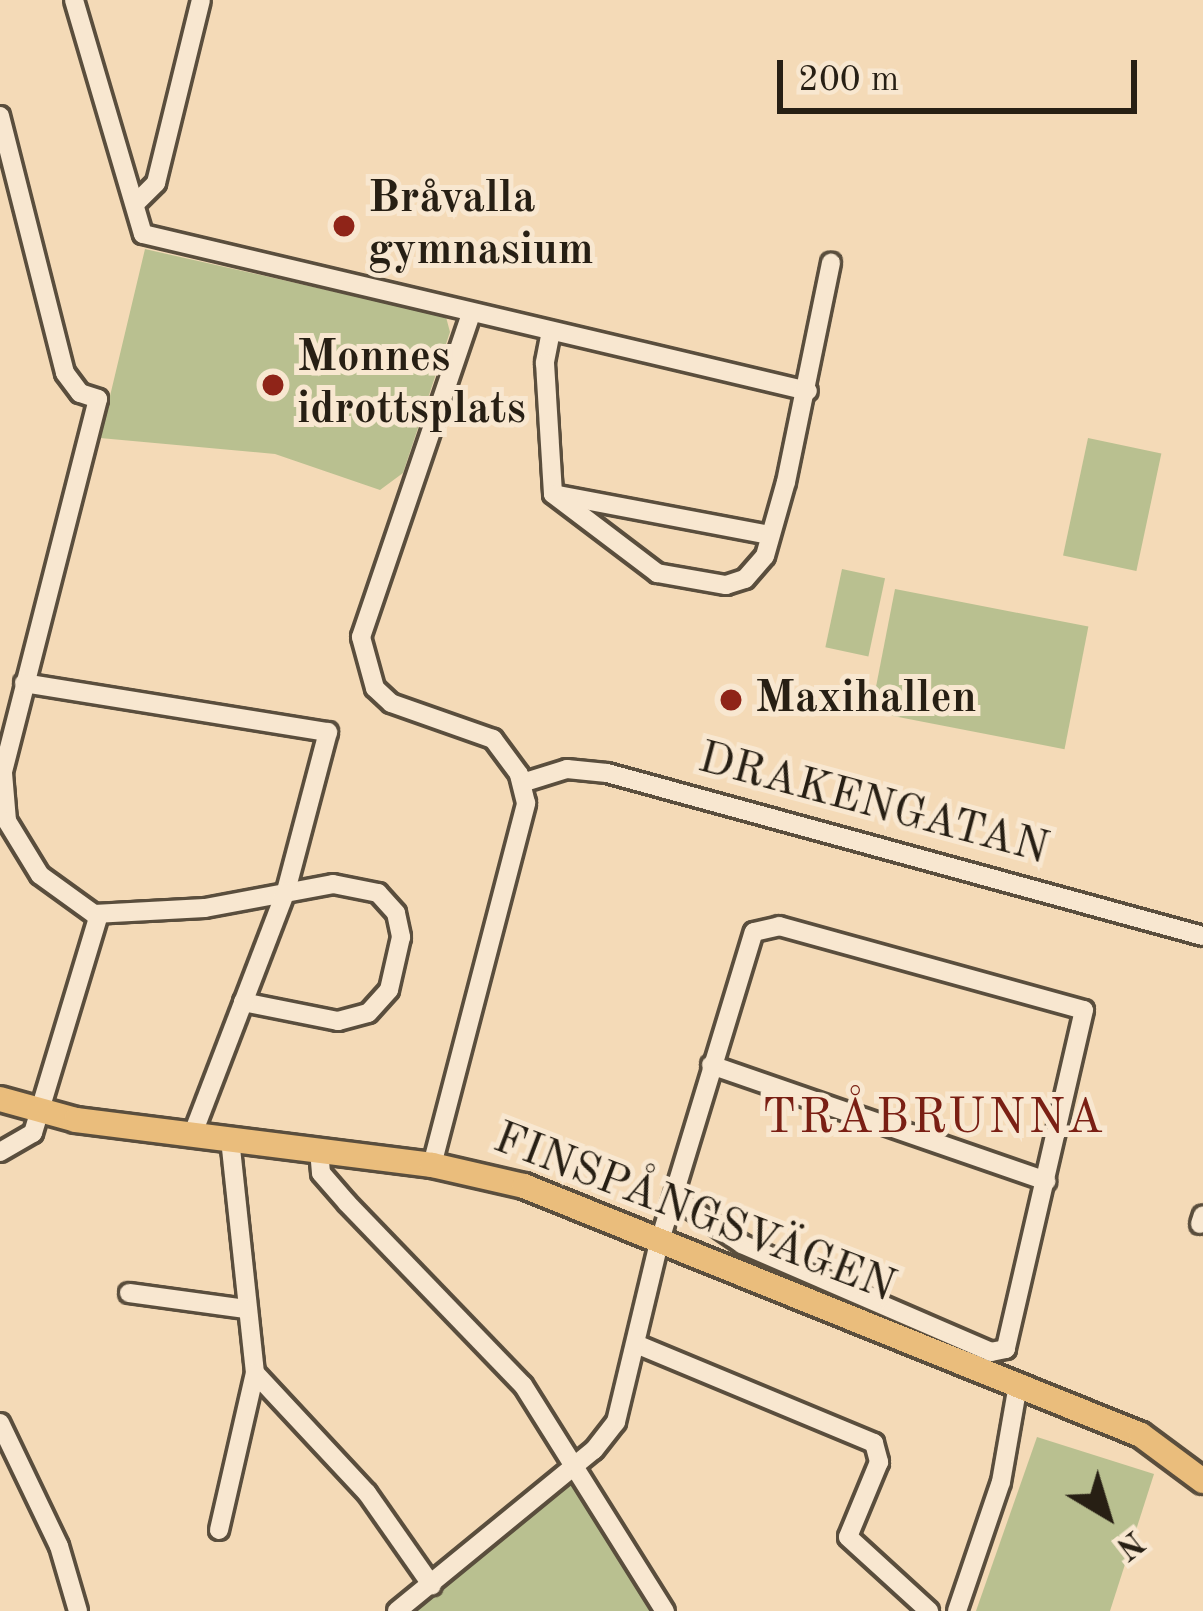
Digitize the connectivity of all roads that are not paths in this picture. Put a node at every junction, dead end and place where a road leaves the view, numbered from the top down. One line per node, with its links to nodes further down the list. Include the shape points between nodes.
1 (74, 0): 4 (street)
2 (201, 0): 4 (street, via 156,182)
3 (0, 116): 11 (street, via 65,373 80,393 98,399)
4 (135, 204): 6 (street, via 143,234)
5 (831, 263): 8 (street)
6 (471, 314): 7 (street); 12 (street, via 365,620 361,655 391,703 483,731)
7 (551, 331): 8 (street); 9 (street, via 545,363)
8 (808, 391): 10 (street)
9 (553, 494): 10 (street); 10 (street, via 640,565 681,581 745,579)
10 (770, 535)
11 (24, 683): 13 (street, via 328,731); 14 (street, via 3,773 7,821 40,874)
12 (522, 783): 15 (street, DRAKENGATAN, via 567,769 608,772); 25 (street, via 524,833)
13 (286, 891): 14 (street); 16 (street); 16 (street, via 351,885 388,902 401,937 389,990 368,1013 338,1022)
14 (99, 915): 20 (street)
15 (1203, 936)
16 (243, 1002): 21 (street)
17 (711, 1065): 26 (street); 26 (street, via 754,932 779,926 1084,1010); 27 (street)
18 (0, 1099): 20 (main road, FINSPÅNGSVÄGEN)
19 (0, 1109): 20 (main road, FINSPÅNGSVÄGEN)
20 (40, 1113): 21 (main road, FINSPÅNGSVÄGEN); 24 (street, via 30,1139)
21 (192, 1136): 22 (main road, FINSPÅNGSVÄGEN)
22 (230, 1139): 23 (main road, FINSPÅNGSVÄGEN); 30 (street)
23 (319, 1150): 25 (main road, FINSPÅNGSVÄGEN); 36 (street, via 327,1180 508,1364)
24 (0, 1152)
25 (432, 1165): 28 (main road, FINSPÅNGSVÄGEN, via 524,1186)
26 (1046, 1181): 27 (street, via 1006,1349 991,1352 742,1244)
27 (675, 1198): 28 (street)
28 (662, 1237): 31 (street); 33 (main road, FINSPÅNGSVÄGEN)
29 (129, 1293): 30 (street)
30 (246, 1309): 32 (street)
31 (636, 1344): 36 (street, via 616,1422); 42 (street, via 874,1443 879,1462 848,1537)
32 (255, 1372): 37 (street); 38 (street, via 367,1492)
33 (1018, 1385): 35 (main road, FINSPÅNGSVÄGEN); 43 (street, via 1001,1482)
34 (0, 1423): 39 (street, via 59,1546)
35 (1202, 1463)
36 (575, 1465): 38 (street); 41 (street)
37 (219, 1530)
38 (432, 1586): 40 (street)
39 (78, 1611)
40 (397, 1611)
41 (665, 1611)
42 (929, 1611)
43 (957, 1611)

